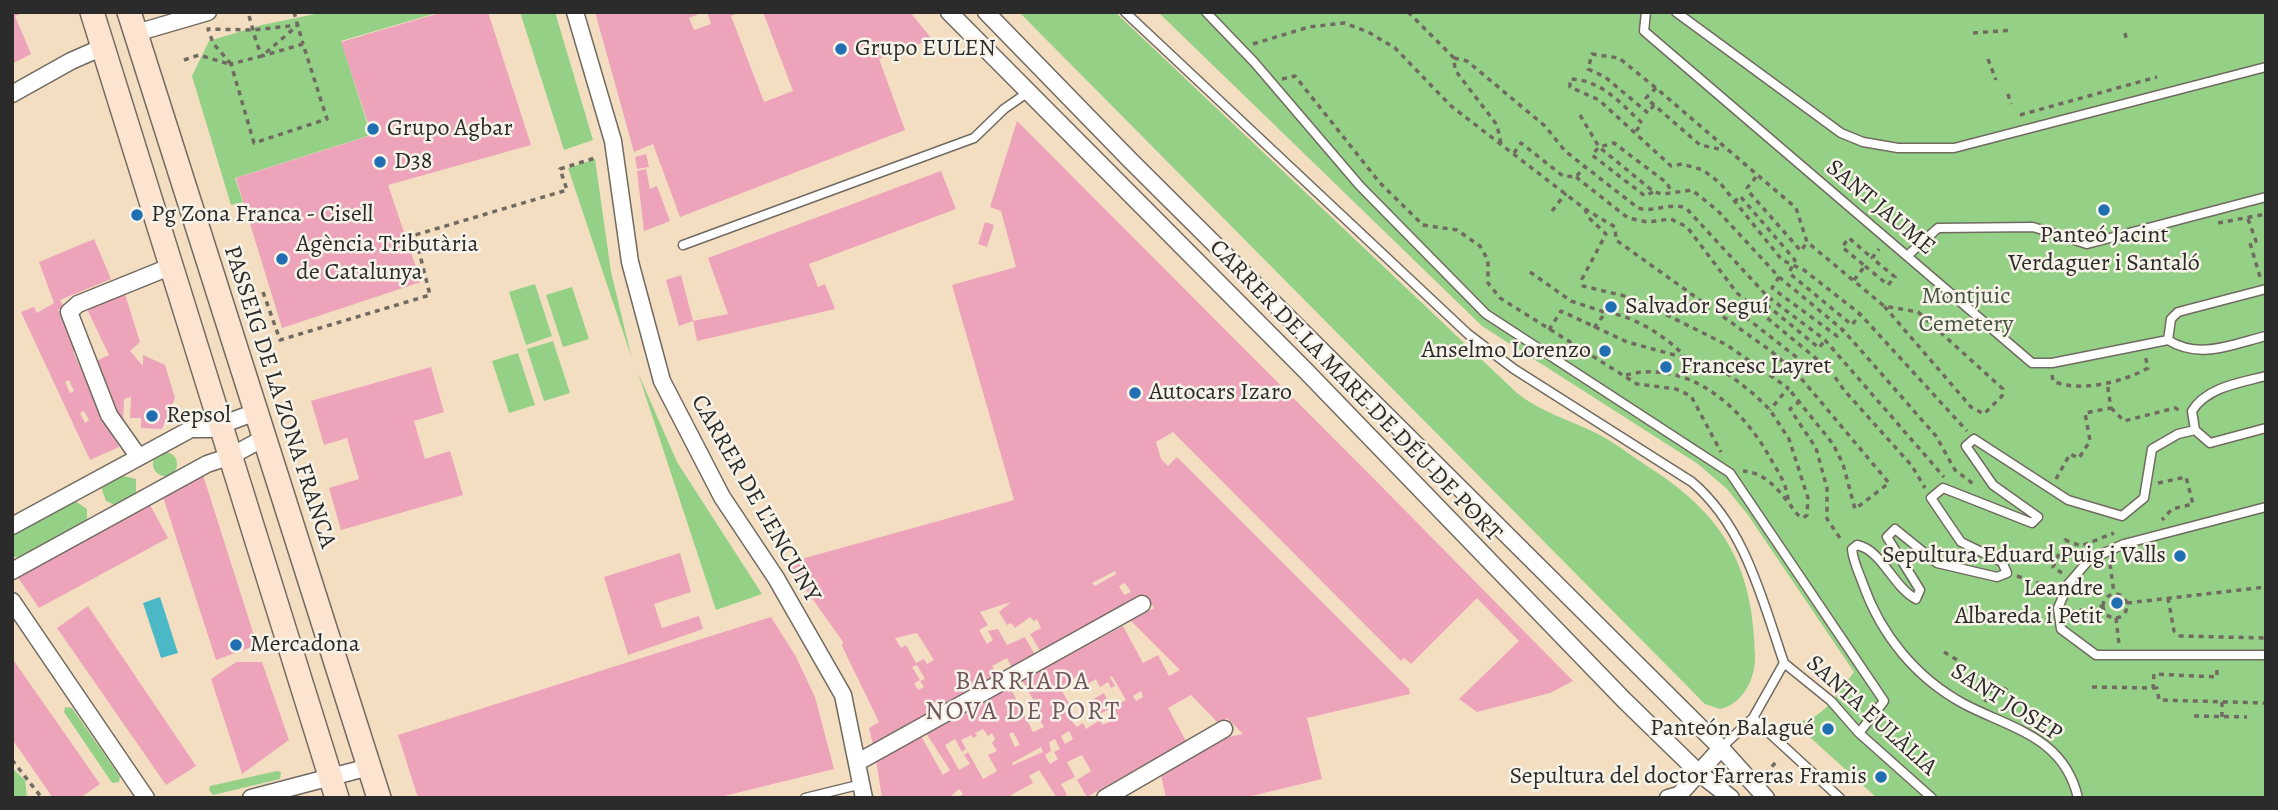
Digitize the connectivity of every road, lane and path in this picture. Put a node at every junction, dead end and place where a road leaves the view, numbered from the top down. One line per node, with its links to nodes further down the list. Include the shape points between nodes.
1 (92, 12): 21 (main road)
2 (208, 12): 13 (street)
3 (294, 12): 14 (path)
4 (575, 12): 165 (street, CARRER DE L'ENCUNY, via 613,141 629,262 662,381 722,497 776,578 843,695)
5 (949, 12): 34 (street, CARRER DE LA MARE DE DÉU DE PORT)
6 (986, 12): 162 (street, CARRER DE LA MARE DE DÉU DE PORT)
7 (1125, 12): 147 (lane, via 1468,334 1711,499 1738,538)
8 (1206, 12): 22 (lane)
9 (1408, 12): 24 (path)
10 (1646, 12): 68 (lane, SANT JAUME, via 1644,31)
11 (1676, 12): 28 (lane, SANT JAUME, via 1841,133 1898,148 1954,148)
12 (249, 16): 15 (path)
13 (133, 23): 21 (main road); 108 (main road, PASSEIG DE LA ZONA FRANCA)
14 (298, 25): 15 (path); 20 (path); 23 (path)
15 (254, 30): 23 (path); 27 (path, via 208,29 213,43)
16 (2013, 30): 17 (path)
17 (1973, 33)
18 (2125, 33): 19 (path)
19 (2127, 42)
20 (303, 44): 23 (path); 27 (path, via 327,119 254,143)
21 (103, 47): 36 (street); 110 (main road)
22 (1242, 50): 31 (lane); 43 (path, via 1309,27 1344,23 1395,48 1451,106)
23 (262, 56): 27 (path)
24 (1454, 58): 43 (path, via 1455,70 1497,125); 48 (path, via 1477,69)
25 (184, 60): 27 (path, via 199,55)
26 (1988, 60): 30 (path)
27 (231, 64)
28 (2266, 67)
29 (2157, 77): 41 (path)
30 (1996, 80)
31 (1272, 84): 89 (path, via 1295,76 1393,197 1427,228 1446,228 1473,239 1485,252 1493,292); 117 (lane, via 1360,186 1486,314)
32 (1656, 88): 33 (path, via 1619,58 1592,54 1588,69); 39 (path, via 1646,98); 45 (path)
33 (1619, 90): 37 (path); 39 (path, via 1648,113)
34 (1027, 93): 66 (lane, via 975,138); 167 (street, CARRER DE LA MARE DE DÉU DE PORT)
35 (2008, 93): 38 (path)
36 (12, 94)
37 (1613, 97): 42 (path, via 1642,123); 42 (path, via 1602,87 1570,79 1570,87 1599,100)
38 (2011, 104)
39 (1654, 105): 45 (path, via 1700,145)
40 (1580, 115): 44 (path)
41 (2020, 115)
42 (1636, 131): 57 (path, via 1671,166 1703,170)
43 (1502, 144): 46 (path)
44 (1599, 147): 50 (path, via 1592,155); 53 (path); 54 (path, via 1614,143 1667,183)
45 (1726, 150): 51 (path)
46 (1514, 153): 49 (path, via 1521,143 1563,176); 55 (path)
47 (600, 156): 77 (path, via 560,169 567,190 415,235 430,295 280,340)
48 (1585, 166): 49 (path); 52 (path)
49 (1576, 177): 80 (path, via 1628,218 1682,223)
50 (1619, 177): 52 (path); 53 (path, via 1645,196)
51 (1756, 177): 62 (path, via 1747,188); 65 (path, via 1796,208)
52 (1611, 187): 78 (path, via 1644,209 1686,208)
53 (1654, 192): 54 (path)
54 (1672, 192): 74 (path, via 1685,189 1701,196)
55 (1566, 194): 58 (path); 59 (path)
56 (2266, 197): 68 (lane, via 2087,244 2033,227 1938,228)
57 (1734, 202): 64 (path, via 1740,196); 70 (path)
58 (1585, 209): 97 (path, via 1615,227 1616,240); 104 (path, via 1606,234 1583,286 1633,298 1727,345)
59 (1552, 211)
60 (2266, 214): 61 (path)
61 (2248, 219): 63 (path); 76 (path, via 2256,241 2250,243)
62 (1774, 220): 64 (path); 65 (path, via 1801,251)
63 (2227, 224)
64 (1766, 227): 70 (path, via 1795,260)
65 (1807, 242): 75 (path)
66 (683, 245)
67 (1879, 249): 69 (path)
68 (1907, 256): 96 (lane, SANT JAUME, via 2032,363)
69 (1872, 258): 71 (path, via 1895,277 1888,285); 71 (path, via 1849,238 1842,247)
70 (1792, 266): 79 (path, via 1789,273); 85 (path, via 1804,270)
71 (1865, 266): 75 (path)
72 (162, 270): 115 (street, via 78,304 69,312 109,415)
73 (1530, 272): 83 (path, via 1571,301)
74 (1780, 277): 82 (path); 84 (path, via 1772,288)
75 (1854, 280): 81 (path)
76 (2265, 290): 93 (lane, via 2178,312 2171,319)
77 (263, 292)
78 (1767, 296): 86 (path); 87 (path, via 1763,302)
79 (1821, 300): 82 (path); 85 (path, via 1852,325)
80 (1747, 302): 91 (path); 95 (path, via 1740,313)
81 (1884, 306): 81 (path, via 1918,312 2003,389 2002,396 1984,414 1970,407)
82 (1816, 307): 90 (path)
83 (1606, 312): 88 (path); 98 (path, via 1644,326)
84 (1804, 312): 86 (path); 90 (path, via 1837,336)
85 (1860, 314): 114 (path)
86 (1799, 318): 94 (path)
87 (1792, 325): 91 (path); 94 (path, via 1819,348)
88 (1594, 328): 89 (path, via 1561,312); 98 (path)
89 (1549, 330): 100 (path)
90 (1843, 330): 120 (path, via 1936,436 1955,470)
91 (1787, 332): 99 (path)
92 (2266, 336): 93 (lane, via 2203,352)
93 (2168, 340): 96 (lane, SANT JAUME)
94 (1825, 341): 121 (path, via 1944,477)
95 (1777, 342): 97 (path); 99 (path, via 1809,367)
96 (2143, 345): 102 (path, via 2148,368)
97 (1771, 351): 105 (path, via 1800,377 1889,482 1855,509 1833,444)
98 (1686, 357): 107 (path, via 1731,376)
99 (1816, 358): 122 (path, via 1912,466)
100 (1624, 375): 117 (path, via 1645,387 1684,391 1696,400); 123 (path, via 1652,372 1677,376 1730,403 1764,447 1784,483)
101 (2266, 376): 109 (lane, via 2200,398)
102 (2107, 382): 103 (path); 106 (path)
103 (2063, 386)
104 (1788, 388): 105 (path); 107 (path)
105 (1800, 401): 128 (path, via 1790,409 1816,448 1823,469 1826,519)
106 (2111, 408): 109 (path, via 2123,421 2175,408); 118 (path, via 2085,413 2090,442 2079,458 2070,454)
107 (1770, 410): 123 (path, via 1789,439 1810,508 1807,515 1798,515)
108 (256, 412): 110 (street); 113 (main road, PASSEIG DE LA ZONA FRANCA)
109 (2193, 417): 112 (lane)
110 (221, 425): 115 (street, via 191,429); 116 (main road)
111 (2266, 428): 112 (lane, via 2210,443)
112 (2195, 430): 119 (lane, via 2152,449)
113 (264, 438): 116 (street); 166 (main road, PASSEIG DE LA ZONA FRANCA)
114 (1974, 439): 119 (lane, via 2068,500 2122,516 2144,498); 121 (lane, via 1966,446 1993,485 2038,517 2032,523)
115 (138, 456): 126 (street)
116 (231, 456): 130 (street, via 207,464); 169 (main road)
117 (1730, 472): 123 (path, via 1759,473); 161 (lane, via 1884,701)
118 (2054, 483)
119 (2145, 485): 125 (path, via 2186,477 2193,504 2172,509)
120 (1978, 487)
121 (1943, 488): 122 (lane)
122 (1931, 498): 128 (lane, via 1961,542 2002,562 2007,573 1997,577 1937,563 1895,529 1887,537 1920,590 1916,599 1904,593 1870,551 1857,545)
123 (1788, 502)
124 (2266, 508): 132 (lane, via 2124,544 2089,560)
125 (2157, 521)
126 (12, 526)
127 (2124, 530): 132 (path, via 2081,546 2064,540 2053,567)
128 (1852, 549): 182 (lane, SANT JOSEP, via 1874,614 1906,661 1963,703 2007,721 2053,750 2073,779)
129 (2111, 570): 135 (path)
130 (12, 571)
131 (2023, 578): 134 (path)
132 (2072, 579): 146 (lane, via 2058,608 2061,629 2096,655)
133 (2266, 587): 136 (path)
134 (2056, 589)
135 (2114, 593): 139 (path); 140 (path, via 2106,597)
136 (2168, 598): 139 (path); 144 (path, via 2174,631 2180,636)
137 (12, 601): 172 (street)
138 (1142, 604): 165 (street)
139 (2127, 604): 142 (path, via 2126,611)
140 (2103, 606): 141 (path); 142 (path, via 2108,616)
141 (2078, 611)
142 (2116, 618): 143 (path)
143 (2119, 638)
144 (2266, 638)
145 (1944, 652): 149 (path, via 1959,661)
146 (2266, 655)
147 (1784, 663): 159 (lane); 161 (lane, SANTA EULÀLIA, via 1831,701)
148 (2205, 676): 151 (path, via 2154,674)
149 (1950, 678)
150 (2092, 687): 151 (path)
151 (2153, 688): 154 (path, via 2157,688 2159,700)
152 (2009, 691): 153 (path, via 1994,684)
153 (1986, 700)
154 (2222, 702): 155 (path); 157 (path)
155 (2266, 703)
156 (2194, 716): 157 (path)
157 (2222, 717): 158 (path)
158 (2248, 717)
159 (1752, 718): 162 (lane); 180 (lane)
160 (1224, 729): 176 (street)
161 (1859, 733): 181 (lane, SANTA EULÀLIA)
162 (1721, 748): 167 (street); 179 (street, CARRER DE LA MARE DE DÉU DE PORT)
163 (1780, 758): 168 (path)
164 (12, 760): 171 (path)
165 (858, 762): 170 (street, CARRER DE L'ENCUNY)
166 (369, 767): 169 (street); 174 (main road, PASSEIG DE LA ZONA FRANCA)
167 (1699, 773): 177 (street, via 1679,795); 178 (street, CARRER DE LA MARE DE DÉU DE PORT)
168 (1761, 778)
169 (334, 788): 173 (street)
170 (863, 791): 175 (lane)
171 (42, 798)
172 (146, 798)
173 (251, 798)
174 (379, 798)
175 (805, 798)
176 (1105, 798)
177 (1668, 798)
178 (1731, 798)
179 (1766, 798)
180 (1840, 798)
181 (1932, 798)
182 (2078, 798)

